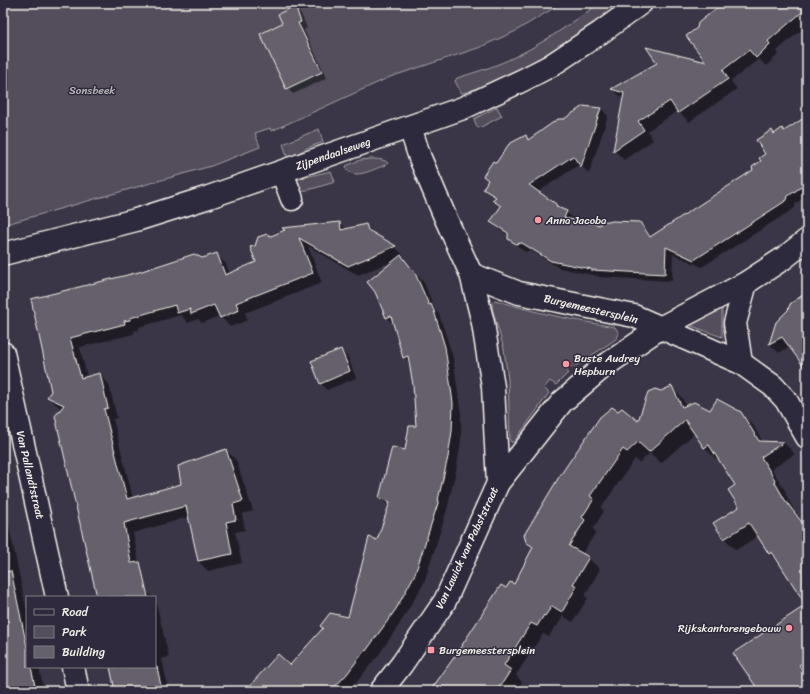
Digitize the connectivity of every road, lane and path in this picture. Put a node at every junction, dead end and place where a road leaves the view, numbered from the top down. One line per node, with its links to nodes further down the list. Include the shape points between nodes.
1 (640, 3): 2 (street, Zijpendaalseweg, via 550,66 463,108)
2 (410, 127): 3 (street, Zijpendaalseweg); 7 (street, via 420,158)
3 (282, 172): 4 (street); 6 (street, Zijpendaalseweg, via 136,220)
4 (292, 199)
5 (807, 240): 8 (street)
6 (3, 254)
7 (472, 274): 9 (street, Burgemeestersplein, via 519,293 634,316); 13 (street, via 483,322 493,387)
8 (746, 283): 9 (street); 11 (street, via 735,323)
9 (660, 328): 11 (street); 13 (street, Burgemeestersplein, via 602,368 562,402)
10 (3, 353): 14 (street, Van Pallandtstraat)
11 (741, 363): 12 (street, via 786,400)
12 (807, 437)
13 (498, 483): 17 (street, Van Lawick van Pabststraat, via 445,601)
14 (57, 596)
15 (73, 668): 16 (street)
16 (78, 691)
17 (381, 691)

